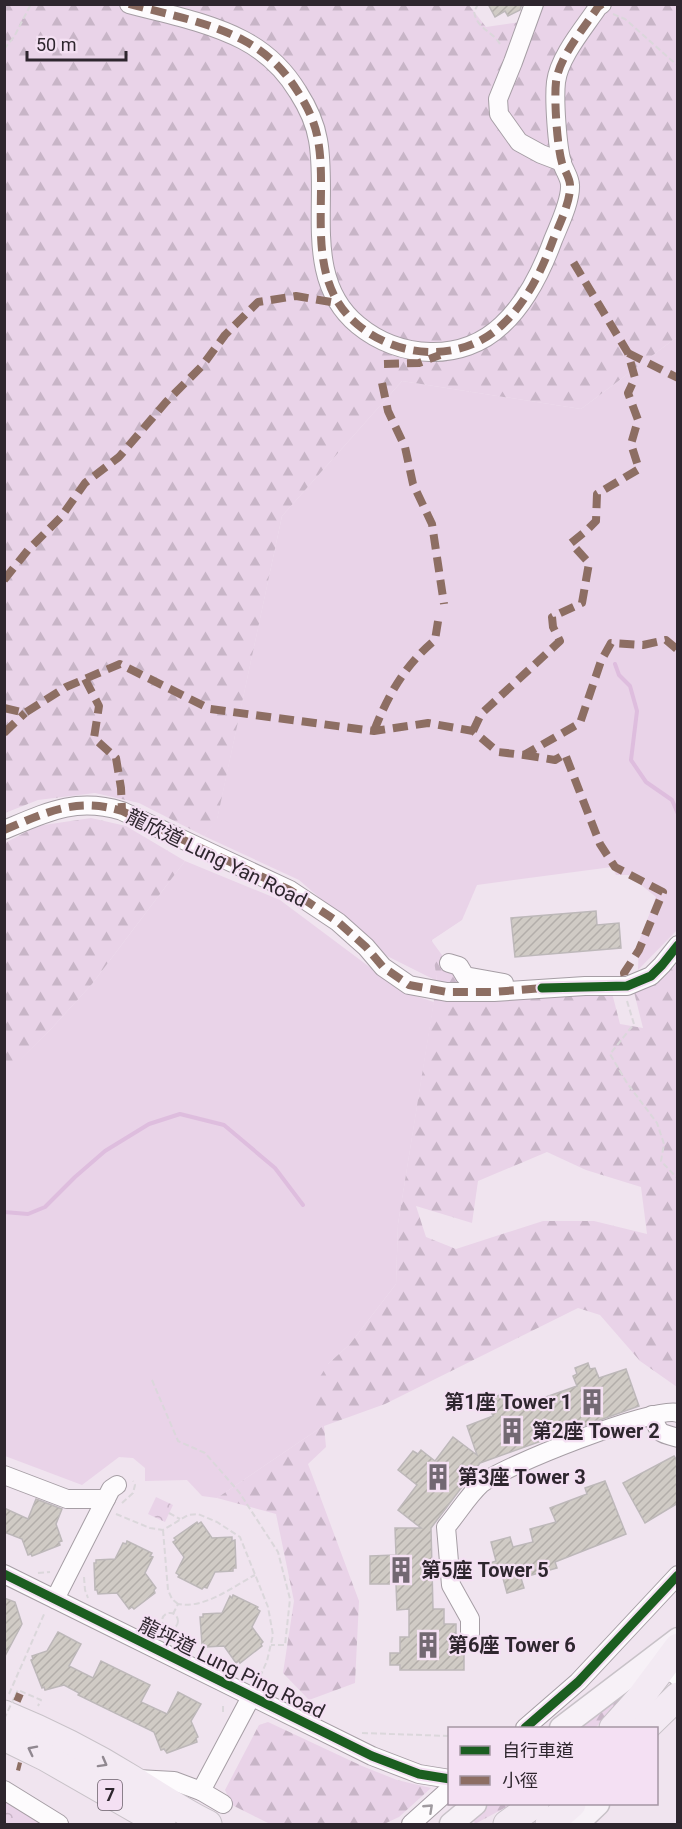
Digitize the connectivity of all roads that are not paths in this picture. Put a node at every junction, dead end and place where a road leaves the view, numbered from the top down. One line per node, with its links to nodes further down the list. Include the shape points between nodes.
1 (129, 4): 4 (street, via 233,35 266,54 289,78 309,113 318,141 326,277 338,303 356,324 390,345 417,351 451,351 490,335 507,320 543,268 566,206 571,184)
2 (534, 4): 4 (street, via 498,99 499,114 519,142)
3 (600, 6): 4 (street, via 565,56 556,80)
4 (562, 162)
5 (4, 830): 8 (street, 龍欣道 Lung Yan Road, via 68,806 122,811 290,890 338,922 383,967 409,985 447,992)
6 (678, 945): 8 (street, 龍欣道 Lung Yan Road, via 651,976 627,986)
7 (449, 963): 8 (street, via 472,978)
8 (542, 988)
9 (678, 1413): 10 (street)
10 (652, 1415): 11 (street, via 658,1430); 16 (street, via 619,1419 508,1468 482,1484 446,1527 451,1585 470,1619)
11 (678, 1438)
12 (4, 1475): 15 (street, via 67,1499 118,1496)
13 (4, 1574): 15 (street, 龍坪道 Lung Ping Road)
14 (678, 1575): 23 (street, via 578,1682)
15 (51, 1603): 19 (street, 龍坪道 Lung Ping Road)
16 (470, 1634)
17 (678, 1640): 24 (main road)
18 (673, 1663): 25 (highway)
19 (254, 1692): 30 (street, 龍坪道 Lung Ping Road, via 372,1756); 33 (street, 龍坪道 Lung Ping Road)
20 (678, 1696): 26 (highway)
21 (678, 1702): 27 (main road)
22 (11, 1710): 29 (highway, 7, one-way to 29)
23 (526, 1727)
24 (562, 1727)
25 (614, 1727)
26 (646, 1727)
27 (658, 1731)
28 (4, 1737): 40 (highway, 7, one-way to 28)
29 (131, 1778): 33 (street, via 174,1780); 38 (highway, 7, via 174,1806)
30 (448, 1787)
31 (448, 1788): 41 (street, one-way to 31)
32 (4, 1790): 39 (street)
33 (201, 1791): 38 (street)
34 (473, 1805): 42 (main road)
35 (532, 1805): 43 (highway)
36 (570, 1805): 44 (highway)
37 (596, 1805): 45 (main road)
38 (215, 1814)
39 (58, 1824)
40 (162, 1824)
41 (411, 1824)
42 (451, 1824)
43 (507, 1824)
44 (549, 1824)
45 (578, 1824)

